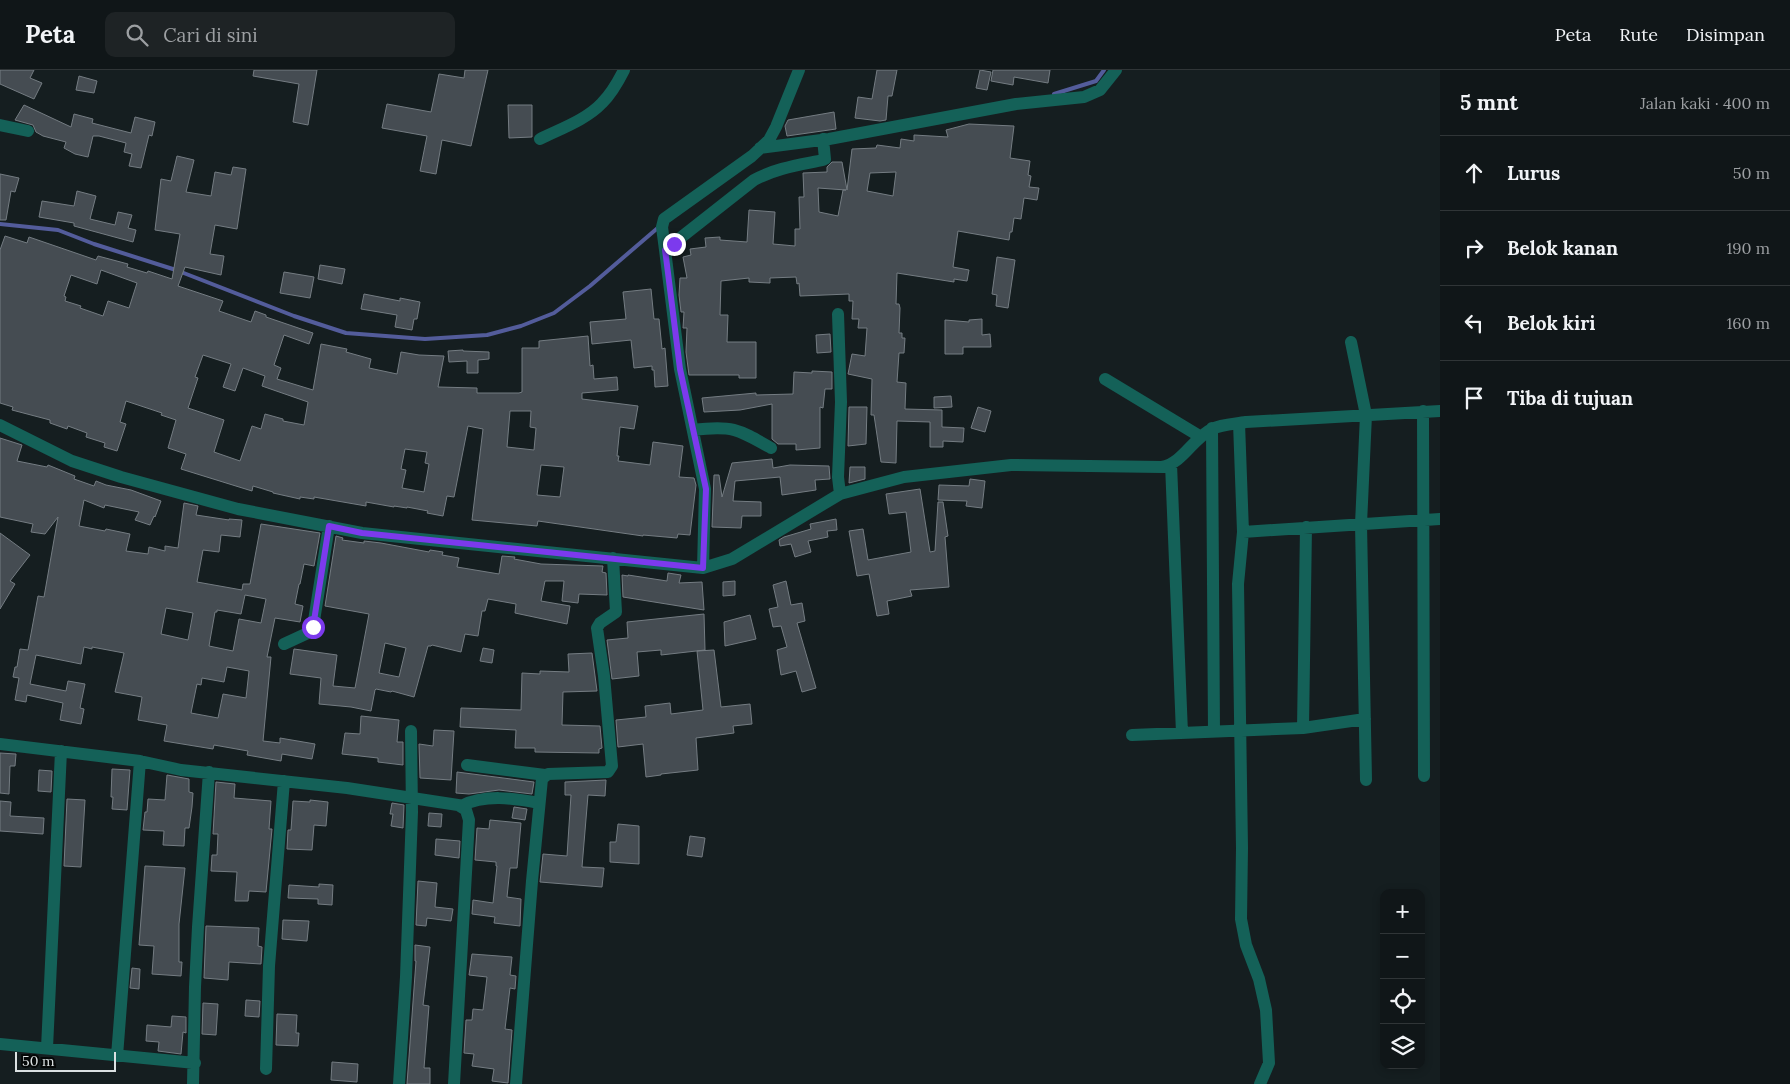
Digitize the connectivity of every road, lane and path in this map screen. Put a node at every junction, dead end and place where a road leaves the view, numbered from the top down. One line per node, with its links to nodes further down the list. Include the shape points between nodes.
1 (624, 70): 6 (street, via 602,104)
2 (799, 70): 7 (street, via 772,136)
3 (1116, 70): 8 (street, via 1100,90 1084,97 1016,104)
4 (0, 125): 5 (street)
5 (28, 131)
6 (540, 139)
7 (760, 148): 8 (street); 9 (street, via 666,218 662,228)
8 (824, 149): 9 (street, via 754,180)
9 (664, 247): 19 (street, via 680,369)
10 (838, 314): 23 (street)
11 (1351, 342): 15 (street)
12 (1105, 379): 20 (street)
13 (1423, 411): 14 (street); 15 (street); 25 (street)
14 (1440, 411)
15 (1366, 415): 16 (street); 26 (street)
16 (1239, 423): 18 (street); 29 (street)
17 (0, 425): 27 (street, via 72,461 121,477 238,509)
18 (1212, 428): 20 (street); 37 (street)
19 (693, 430): 21 (street, via 714,427 736,429); 31 (street, via 706,489)
20 (1201, 437): 22 (street)
21 (771, 448)
22 (1171, 464): 23 (street, via 1158,467 1011,465 904,477); 38 (street)
23 (840, 494): 31 (street, via 732,559)
24 (1440, 519): 25 (street)
25 (1424, 520): 26 (street); 46 (street)
26 (1361, 524): 28 (street); 33 (street)
27 (329, 526): 30 (street, via 362,533); 32 (street, via 313,627 310,632)
28 (1306, 527): 29 (street); 34 (street)
29 (1242, 532): 36 (street, via 1238,584)
30 (613, 558): 31 (street); 45 (street, via 616,612 597,628 612,768 608,772)
31 (703, 568)
32 (284, 644)
33 (1365, 719): 34 (street); 47 (street)
34 (1303, 728): 36 (street)
35 (411, 731): 49 (street)
36 (1241, 731): 37 (street); 61 (street, via 1241,919 1246,945 1260,979 1269,1032 1269,1063)
37 (1214, 732): 38 (street)
38 (1182, 733): 39 (street)
39 (1132, 735)
40 (0, 744): 41 (street)
41 (61, 751): 42 (street); 53 (street)
42 (140, 761): 44 (street); 54 (street)
43 (467, 764): 45 (street)
44 (209, 772): 48 (street); 55 (street, via 195,978)
45 (546, 775): 50 (street)
46 (1424, 776)
47 (1366, 780)
48 (284, 782): 49 (street); 56 (street, via 271,947)
49 (412, 798): 51 (street); 58 (street)
50 (539, 803): 51 (street, via 483,799); 60 (street)
51 (461, 806): 59 (street, via 469,820)
52 (0, 1044): 53 (street)
53 (47, 1048): 54 (street)
54 (117, 1056): 55 (street)
55 (195, 1063): 57 (street)
56 (266, 1069)
57 (193, 1084)
58 (399, 1084)
59 (454, 1084)
60 (516, 1084)
61 (1260, 1084)

